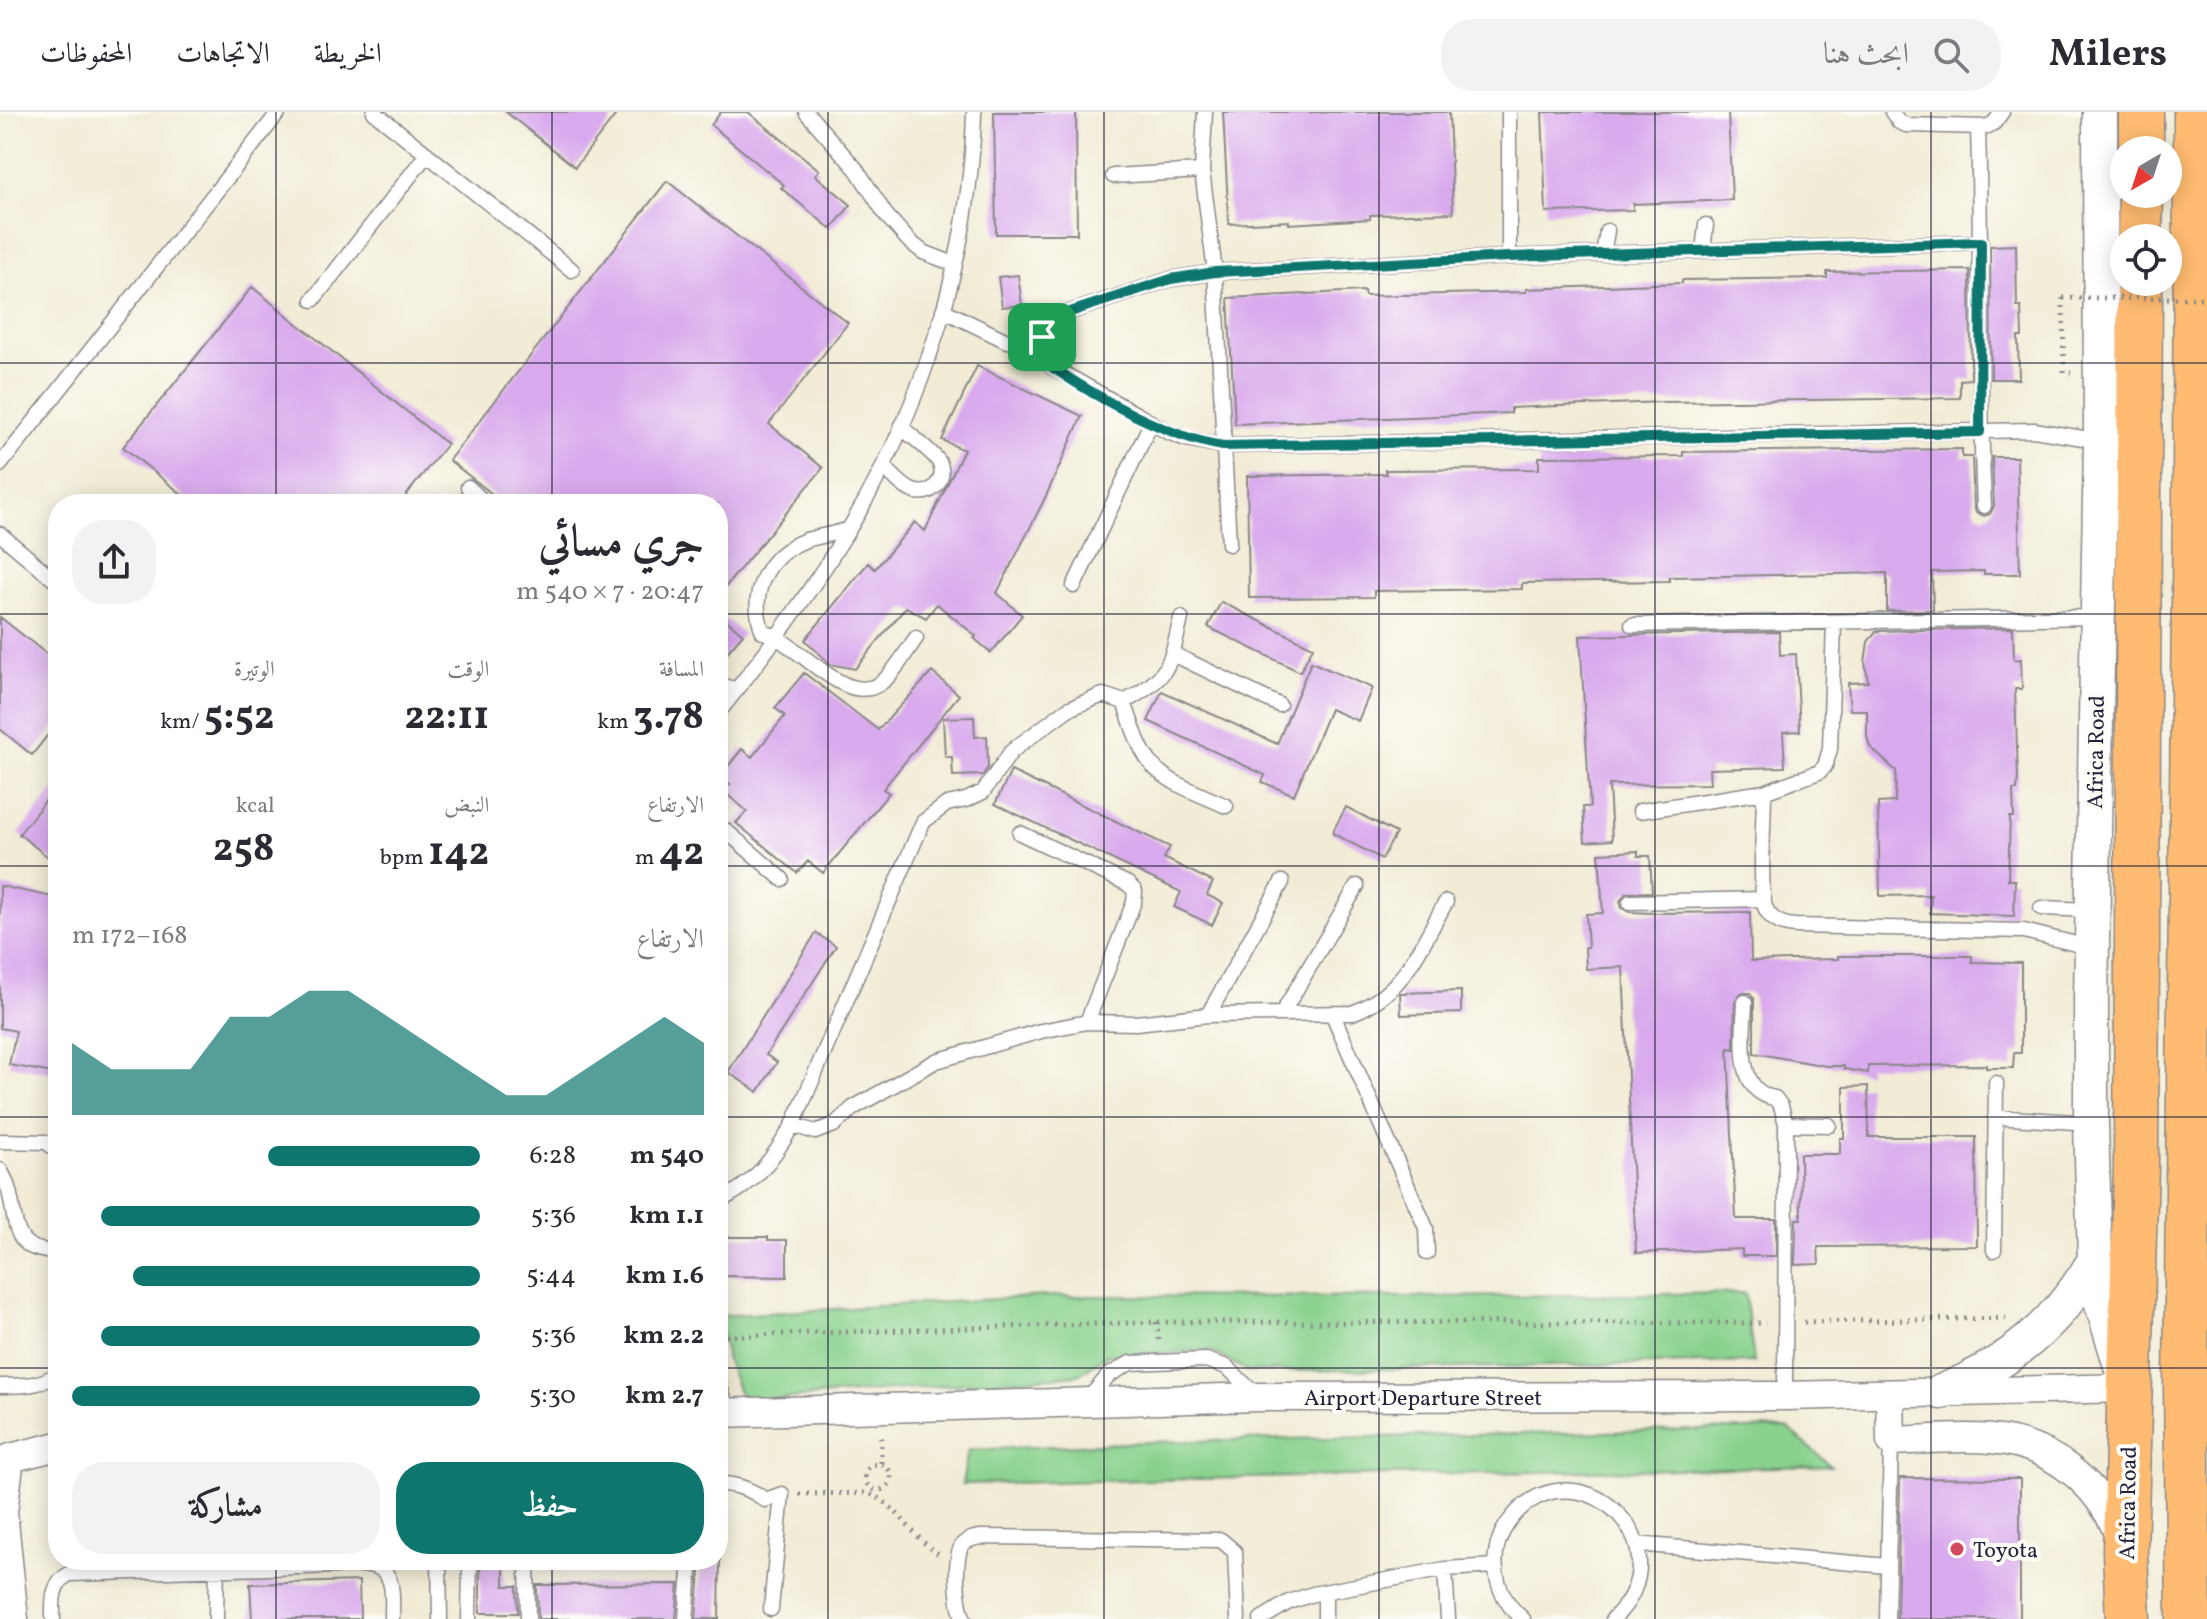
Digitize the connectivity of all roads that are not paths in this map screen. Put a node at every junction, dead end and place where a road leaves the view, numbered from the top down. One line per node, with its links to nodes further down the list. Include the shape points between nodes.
1 (279, 112): 35 (lane)
2 (374, 112): 14 (lane)
3 (974, 112): 23 (lane, via 967,197)
4 (1205, 112): 15 (lane)
5 (1509, 112): 22 (lane)
6 (1892, 112): 12 (lane, via 1906,125)
7 (2002, 112): 12 (lane, via 1994,123)
8 (2100, 112): 33 (street, Africa Road)
9 (2141, 112): 13 (highway)
10 (2196, 112): 93 (highway)
11 (811, 114): 23 (lane, via 909,241)
12 (1978, 128): 19 (lane)
13 (2141, 136)
14 (427, 154): 24 (lane); 27 (lane)
15 (1202, 171): 16 (lane); 25 (lane)
16 (1113, 176)
17 (1706, 225): 20 (lane)
18 (1607, 231): 21 (lane)
19 (1981, 242): 20 (lane); 32 (lane)
20 (1703, 251): 21 (lane)
21 (1603, 254): 22 (lane)
22 (1509, 257): 25 (lane)
23 (954, 264): 28 (lane)
24 (572, 270)
25 (1215, 272): 29 (lane, via 1171,279 1067,313 1056,318); 34 (lane)
26 (2140, 296): 92 (highway, Africa Road, via 2136,1166)
27 (313, 300)
28 (943, 310): 29 (lane, via 1007,341); 31 (lane)
29 (1042, 337): 30 (lane, via 1045,359 1052,367)
30 (1151, 423): 34 (lane, via 1186,439); 44 (lane)
31 (901, 427): 36 (lane); 36 (lane, via 937,458 941,480 922,493)
32 (1980, 432): 33 (lane, via 2034,430); 34 (lane); 39 (lane)
33 (2101, 441): 45 (street, Africa Road)
34 (1223, 446): 42 (lane)
35 (0, 465)
36 (883, 466): 40 (lane)
37 (468, 487): 38 (lane)
38 (475, 494)
39 (1984, 506)
40 (849, 529): 49 (lane); 49 (lane, via 807,540 774,561 760,588 757,615 763,632)
41 (0, 534): 43 (lane)
42 (1229, 544)
43 (48, 575)
44 (1074, 586)
45 (2098, 617): 47 (lane); 69 (street, Africa Road)
46 (1181, 618): 51 (lane)
47 (1834, 622): 48 (lane); 57 (lane, via 1829,758 1811,777)
48 (1632, 625)
49 (778, 635): 50 (lane, via 824,674 866,689 885,680); 53 (lane)
50 (916, 638)
51 (1173, 654): 55 (lane, via 1160,677); 56 (lane)
52 (728, 687): 53 (lane)
53 (737, 690): 54 (lane)
54 (728, 701)
55 (1124, 702): 58 (lane, via 1154,766); 80 (lane, via 1103,695 1068,709 1011,752 983,792 947,804 923,822)
56 (1279, 705)
57 (1764, 792): 59 (lane); 65 (lane)
58 (1226, 806)
59 (1640, 811)
60 (728, 833): 62 (lane)
61 (1020, 833): 75 (lane, via 1135,891)
62 (782, 879)
63 (1282, 882): 73 (lane)
64 (1357, 886): 72 (lane)
65 (1764, 899): 67 (lane); 70 (lane, via 1770,916 1786,925 2024,931)
66 (1446, 902): 74 (lane, via 1388,995 1352,1013)
67 (1630, 902)
68 (2041, 908): 69 (lane)
69 (2092, 910): 70 (street, Africa Road)
70 (2092, 948): 78 (street, Africa Road)
71 (1745, 1002): 79 (lane, via 1744,1064 1757,1091 1781,1106)
72 (1283, 1012): 73 (lane); 74 (lane)
73 (1208, 1015): 75 (lane)
74 (1333, 1015): 88 (lane, via 1426,1228)
75 (1087, 1022): 80 (lane, via 936,1061 815,1132)
76 (1996, 1083): 77 (lane)
77 (1995, 1117): 78 (lane); 86 (lane)
78 (2091, 1123): 89 (street, Africa Road)
79 (1786, 1124): 81 (lane); 96 (lane)
80 (793, 1125): 85 (lane, via 766,1167)
81 (1829, 1125)
82 (0, 1141): 83 (lane)
83 (48, 1144)
84 (0, 1170): 87 (lane, via 21,1240 36,1251)
85 (728, 1195)
86 (1994, 1250)
87 (48, 1251)
88 (1427, 1253)
89 (2095, 1260): 92 (street, Africa Road, via 2102,1304); 94 (street, via 2055,1317 2030,1341 2003,1362)
90 (48, 1381): 91 (lane)
91 (0, 1386)
92 (2129, 1388): 93 (highway); 94 (street, Airport Departure Street); 105 (highway, Africa Road)
93 (2186, 1388): 135 (highway)
94 (1941, 1392): 95 (street, Airport Departure Street)
95 (1890, 1394): 96 (street, Airport Departure Street); 100 (street)
96 (1785, 1396): 97 (street, Airport Departure Street)
97 (1258, 1397): 98 (street, Airport Departure Street); 98 (lane, via 1214,1360 1142,1361 1118,1368)
98 (1084, 1403): 99 (street, Airport Departure Street)
99 (728, 1412)
100 (1891, 1441): 105 (street, via 1991,1439 2050,1456 2098,1496); 107 (lane)
101 (48, 1448): 102 (street)
102 (5, 1457): 118 (street, via 3,1512)
103 (728, 1483): 117 (lane, via 765,1500 782,1494)
104 (1636, 1544): 106 (lane, via 1630,1528 1606,1503 1582,1493 1556,1492 1524,1505 1512,1517 1496,1548); 107 (lane); 132 (lane, via 1638,1578)
105 (2125, 1552): 134 (highway, Africa Road)
106 (1495, 1566): 108 (lane); 131 (lane, via 1505,1599)
107 (1888, 1566): 133 (lane)
108 (1445, 1569): 116 (lane); 130 (lane)
109 (128, 1570): 119 (lane, via 60,1579)
110 (217, 1570): 120 (lane)
111 (385, 1570): 121 (lane, via 391,1579)
112 (439, 1570): 122 (lane)
113 (470, 1570): 123 (lane)
114 (527, 1570): 124 (lane)
115 (690, 1570): 125 (lane)
116 (1325, 1592): 128 (lane, via 1301,1597); 129 (lane)
117 (771, 1609)
118 (14, 1619)
119 (53, 1619)
120 (216, 1619)
121 (392, 1619)
122 (440, 1619)
123 (469, 1619)
124 (528, 1619)
125 (686, 1619)
126 (964, 1619): 127 (lane, via 958,1602 959,1551 981,1537 1221,1540 1235,1552)
127 (1238, 1619)
128 (1261, 1619)
129 (1325, 1619)
130 (1448, 1619)
131 (1523, 1619)
132 (1613, 1619)
133 (1887, 1619)
134 (2128, 1619)
135 (2189, 1619)

